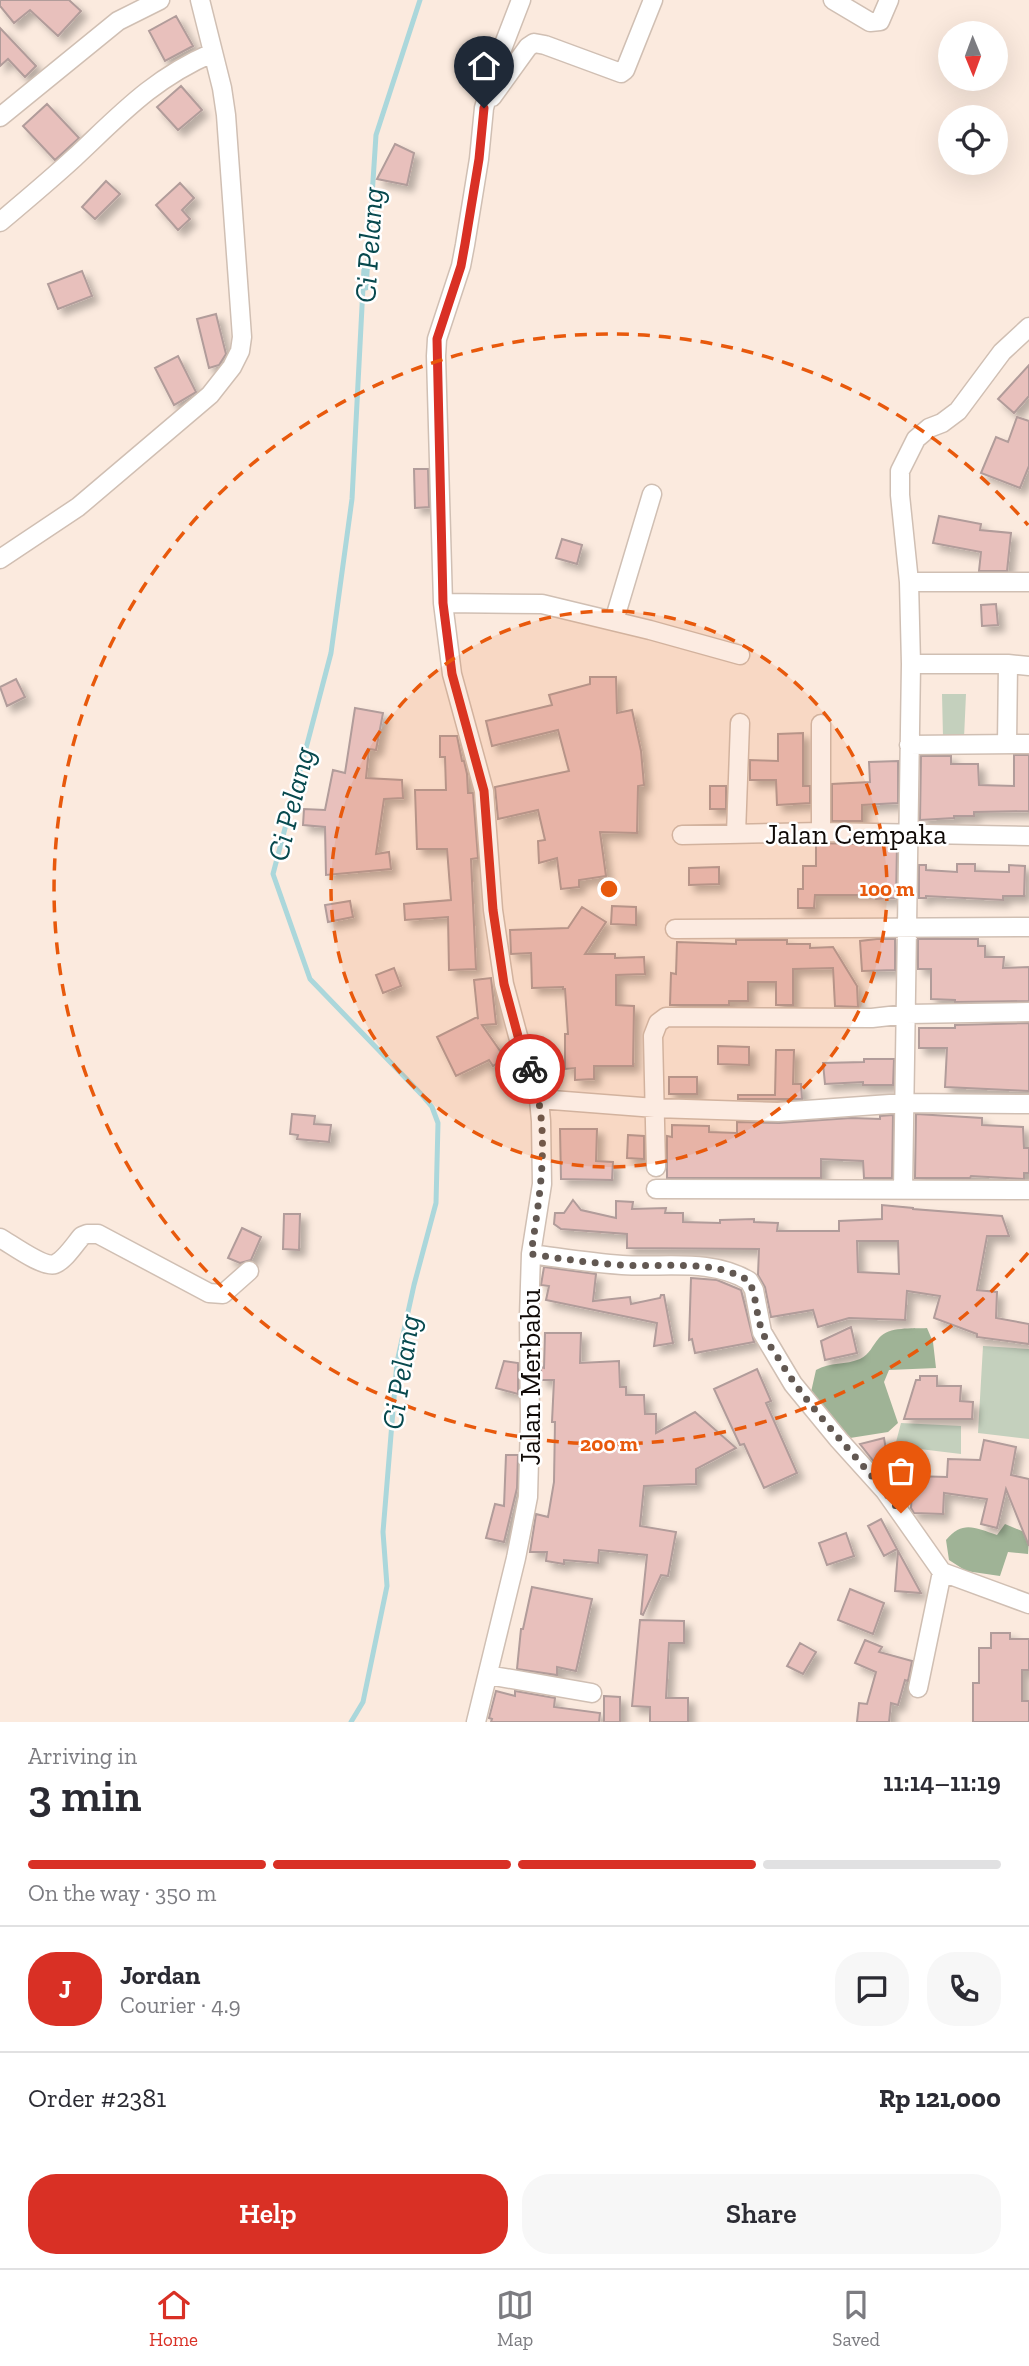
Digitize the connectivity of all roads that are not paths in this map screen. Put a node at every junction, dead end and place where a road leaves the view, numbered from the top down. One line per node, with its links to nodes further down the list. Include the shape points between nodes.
1 (160, 0): 9 (street, via 118,21)
2 (200, 0): 7 (street)
3 (521, 0): 8 (street, Jalan Merbabu)
4 (653, 0): 8 (street, via 625,70 616,72 534,43)
5 (833, 0): 6 (street, via 870,22 880,21)
6 (889, 0)
7 (212, 53): 10 (street, via 134,100); 13 (street, via 228,135 240,351 210,395 78,507)
8 (484, 108): 16 (street, Jalan Merbabu, via 461,266 437,339)
9 (0, 117)
10 (0, 222)
11 (1029, 327): 14 (street, via 1002,352 958,411 929,428 907,454 900,471 900,495)
12 (652, 494): 17 (street)
13 (0, 559)
14 (909, 582): 15 (street); 19 (street)
15 (1029, 582)
16 (443, 603): 17 (street, via 542,604); 37 (street, Jalan Merbabu, via 452,674 484,791 504,984)
17 (614, 621): 18 (street)
18 (740, 654)
19 (911, 664): 20 (street); 26 (street)
20 (1008, 664): 21 (street); 24 (street)
21 (1029, 666)
22 (740, 723): 29 (street)
23 (821, 724): 27 (street)
24 (1007, 744): 25 (street); 26 (street)
25 (1029, 744)
26 (909, 745): 28 (street)
27 (821, 832): 28 (street, Jalan Cempaka); 29 (street, Jalan Cempaka)
28 (907, 833): 31 (street, Jalan Cempaka); 32 (street)
29 (736, 834): 30 (street, Jalan Cempaka)
30 (682, 835)
31 (1029, 836)
32 (907, 927): 33 (street); 34 (street); 36 (street)
33 (1029, 927)
34 (675, 929)
35 (1029, 1012): 36 (street)
36 (907, 1014): 38 (street); 40 (street, via 872,1018 666,1017 653,1036)
37 (539, 1098): 40 (street); 46 (street, Jalan Merbabu, via 542,1184)
38 (904, 1103): 39 (street); 40 (street, via 778,1112); 43 (street)
39 (1029, 1104)
40 (655, 1108): 41 (street)
41 (656, 1167)
42 (656, 1189): 43 (street)
43 (903, 1190): 44 (street)
44 (1029, 1190)
45 (0, 1238): 47 (street, via 50,1264 59,1261 82,1236 98,1234 217,1295)
46 (531, 1254): 48 (street, via 579,1262 710,1266 749,1281 762,1332 793,1384 885,1491); 50 (street, Jalan Merbabu, via 528,1497)
47 (250, 1271)
48 (942, 1572): 49 (street); 51 (street)
49 (1029, 1604)
50 (488, 1675): 52 (street); 53 (street, Jalan Merbabu)
51 (919, 1688)
52 (592, 1693)
53 (476, 1722)

